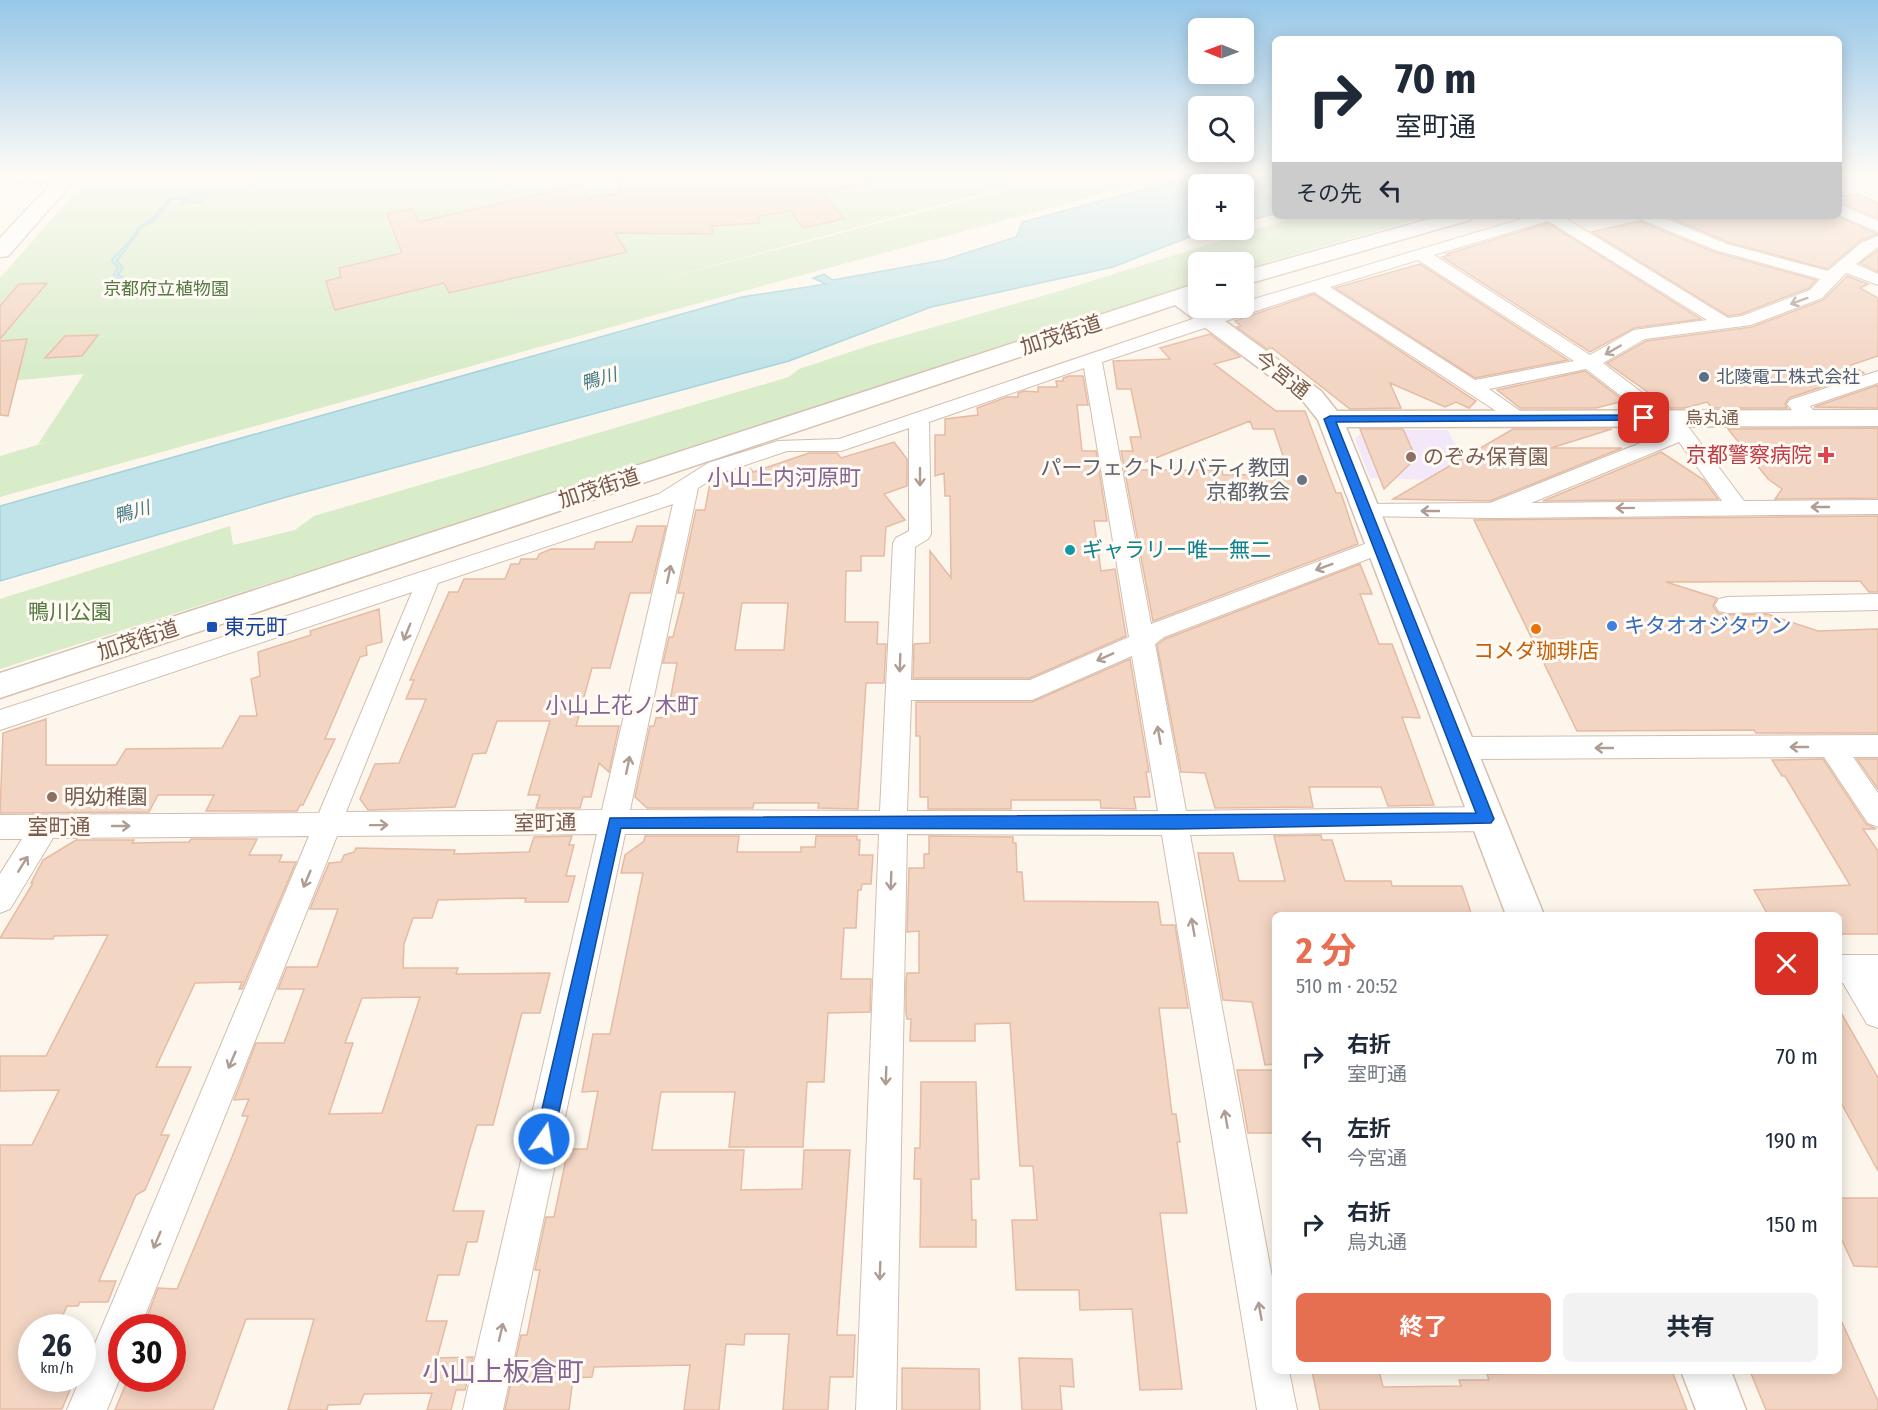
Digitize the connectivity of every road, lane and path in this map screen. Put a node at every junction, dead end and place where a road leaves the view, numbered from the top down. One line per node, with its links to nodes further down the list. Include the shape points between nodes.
1 (1382, 239): 8 (street)
2 (1472, 239): 6 (street)
3 (1587, 239): 14 (street)
4 (1701, 239): 7 (street, via 1721,247)
5 (1878, 242): 7 (street, via 1867,246)
6 (1420, 254): 10 (street); 16 (street)
7 (1838, 271): 9 (street); 14 (street, one-way to 14, via 1816,294 1745,321)
8 (1254, 275)
9 (1878, 280)
10 (1315, 285): 12 (street); 18 (street)
11 (1188, 293): 35 (street, 加茂街道)
12 (1254, 303)
13 (1207, 318): 15 (street); 23 (street, 今宮通, via 1312,396)
14 (1722, 322): 16 (street, one-way to 16, via 1640,334)
15 (1092, 357): 19 (street); 34 (street)
16 (1590, 363): 18 (street); 24 (street)
17 (1878, 377): 21 (street, via 1797,404)
18 (1471, 387): 20 (street)
19 (919, 418): 25 (street, via 841,445 785,445 715,468); 36 (street, one-way to 36, via 920,534 904,543)
20 (1520, 418): 23 (street, 烏丸通); 24 (street, 烏丸通)
21 (1809, 418): 22 (street, 烏丸通); 24 (street, 烏丸通)
22 (1878, 418)
23 (1330, 419): 28 (street, 今宮通)
24 (1674, 426): 26 (street); 29 (street)
25 (689, 483): 31 (street, via 667,498); 43 (street, one-way to 25)
26 (1737, 507): 27 (street, one-way to 26); 29 (street, one-way to 29)
27 (1878, 507)
28 (1365, 511): 29 (street, one-way to 28); 30 (street, 今宮通)
29 (1490, 511)
30 (1378, 547): 34 (street, one-way to 34, via 1156,631); 40 (street, 今宮通)
31 (429, 578): 37 (street); 46 (street, one-way to 46)
32 (1878, 602): 33 (street)
33 (1727, 605)
34 (1140, 642): 36 (street, one-way to 36, via 1032,690); 45 (street, one-way to 34)
35 (0, 686)
36 (898, 690): 44 (street)
37 (0, 720)
38 (1878, 746): 39 (street)
39 (1832, 747): 40 (street, one-way to 40); 41 (street)
40 (1459, 748): 42 (street, 今宮通)
41 (1878, 815)
42 (1486, 819): 45 (street, 室町通); 50 (street, 今宮通)
43 (615, 822): 44 (street, 室町通); 46 (street, 室町通, one-way to 43); 55 (street, one-way to 43)
44 (893, 822): 45 (street, 室町通); 56 (street, one-way to 56)
45 (1175, 823): 57 (street, one-way to 45)
46 (329, 825): 48 (street, 室町通, one-way to 46); 54 (street, one-way to 54)
47 (0, 826): 48 (street, 室町通)
48 (45, 827): 49 (street, one-way to 48)
49 (0, 900)
50 (1524, 912)
51 (1856, 969): 52 (street)
52 (1878, 1013)
53 (1707, 1374): 58 (street)
54 (87, 1410)
55 (483, 1410)
56 (876, 1410)
57 (1277, 1410)
58 (1721, 1410)

